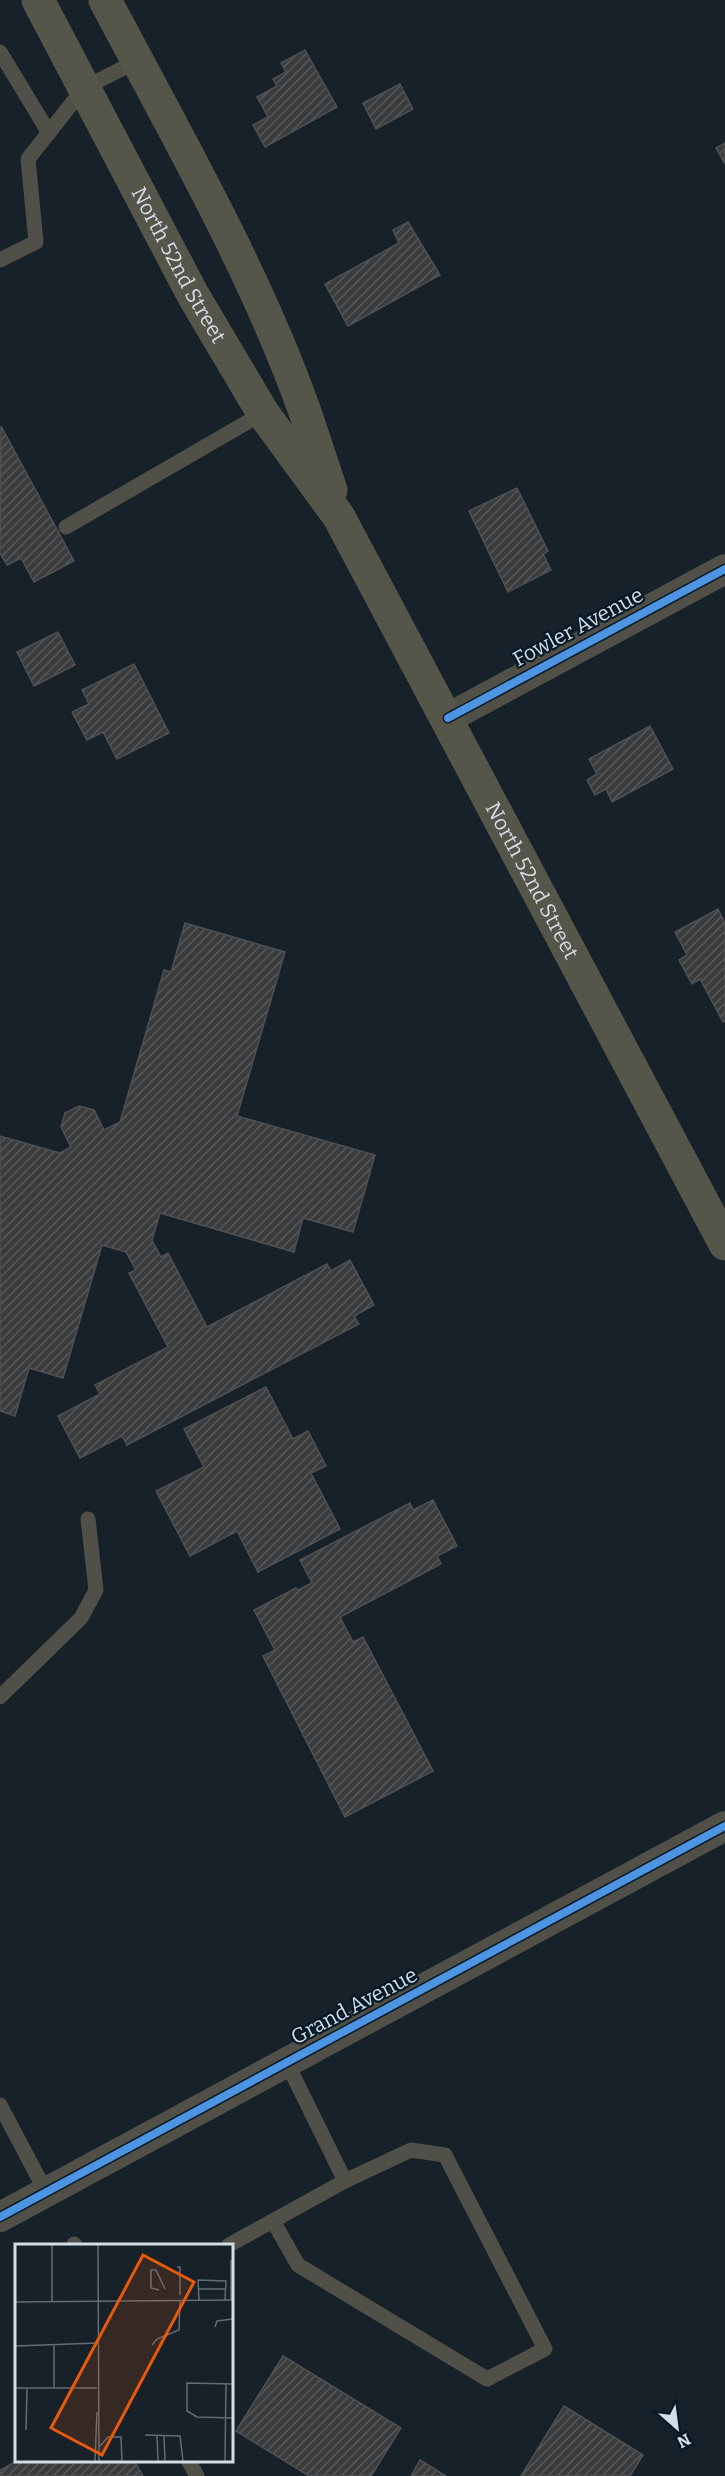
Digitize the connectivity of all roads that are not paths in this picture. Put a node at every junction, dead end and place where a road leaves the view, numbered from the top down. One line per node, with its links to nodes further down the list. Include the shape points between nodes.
1 (38, 0): 5 (main road, North 52nd Street)
2 (105, 0): 4 (main road, North 52nd Street)
3 (0, 52): 6 (lane)
4 (137, 61): 5 (lane); 9 (main road, North 52nd Street, via 210,198 266,317 305,411)
5 (84, 88): 6 (lane); 8 (main road, North 52nd Street, via 193,295)
6 (48, 133): 7 (lane, via 28,159 36,242)
7 (0, 260)
8 (263, 413): 9 (main road, North 52nd Street); 10 (lane)
9 (339, 517): 12 (main road, North 52nd Street)
10 (66, 527)
11 (725, 569): 12 (street, Fowler Avenue)
12 (448, 718): 13 (main road, North 52nd Street)
13 (721, 1227)
14 (88, 1520): 15 (lane, via 96,1590 81,1618)
15 (0, 1697)
16 (725, 1826): 17 (street, Grand Avenue)
17 (287, 2063): 19 (lane); 20 (street, Grand Avenue)
18 (0, 2105): 20 (lane)
19 (345, 2181): 22 (lane); 22 (lane, via 411,2150 445,2155 545,2349 487,2379 298,2265)
20 (46, 2192): 21 (street, Grand Avenue)
21 (0, 2217)
22 (273, 2221): 23 (lane)
23 (231, 2244)
24 (190, 2461): 25 (lane)
25 (197, 2476)

